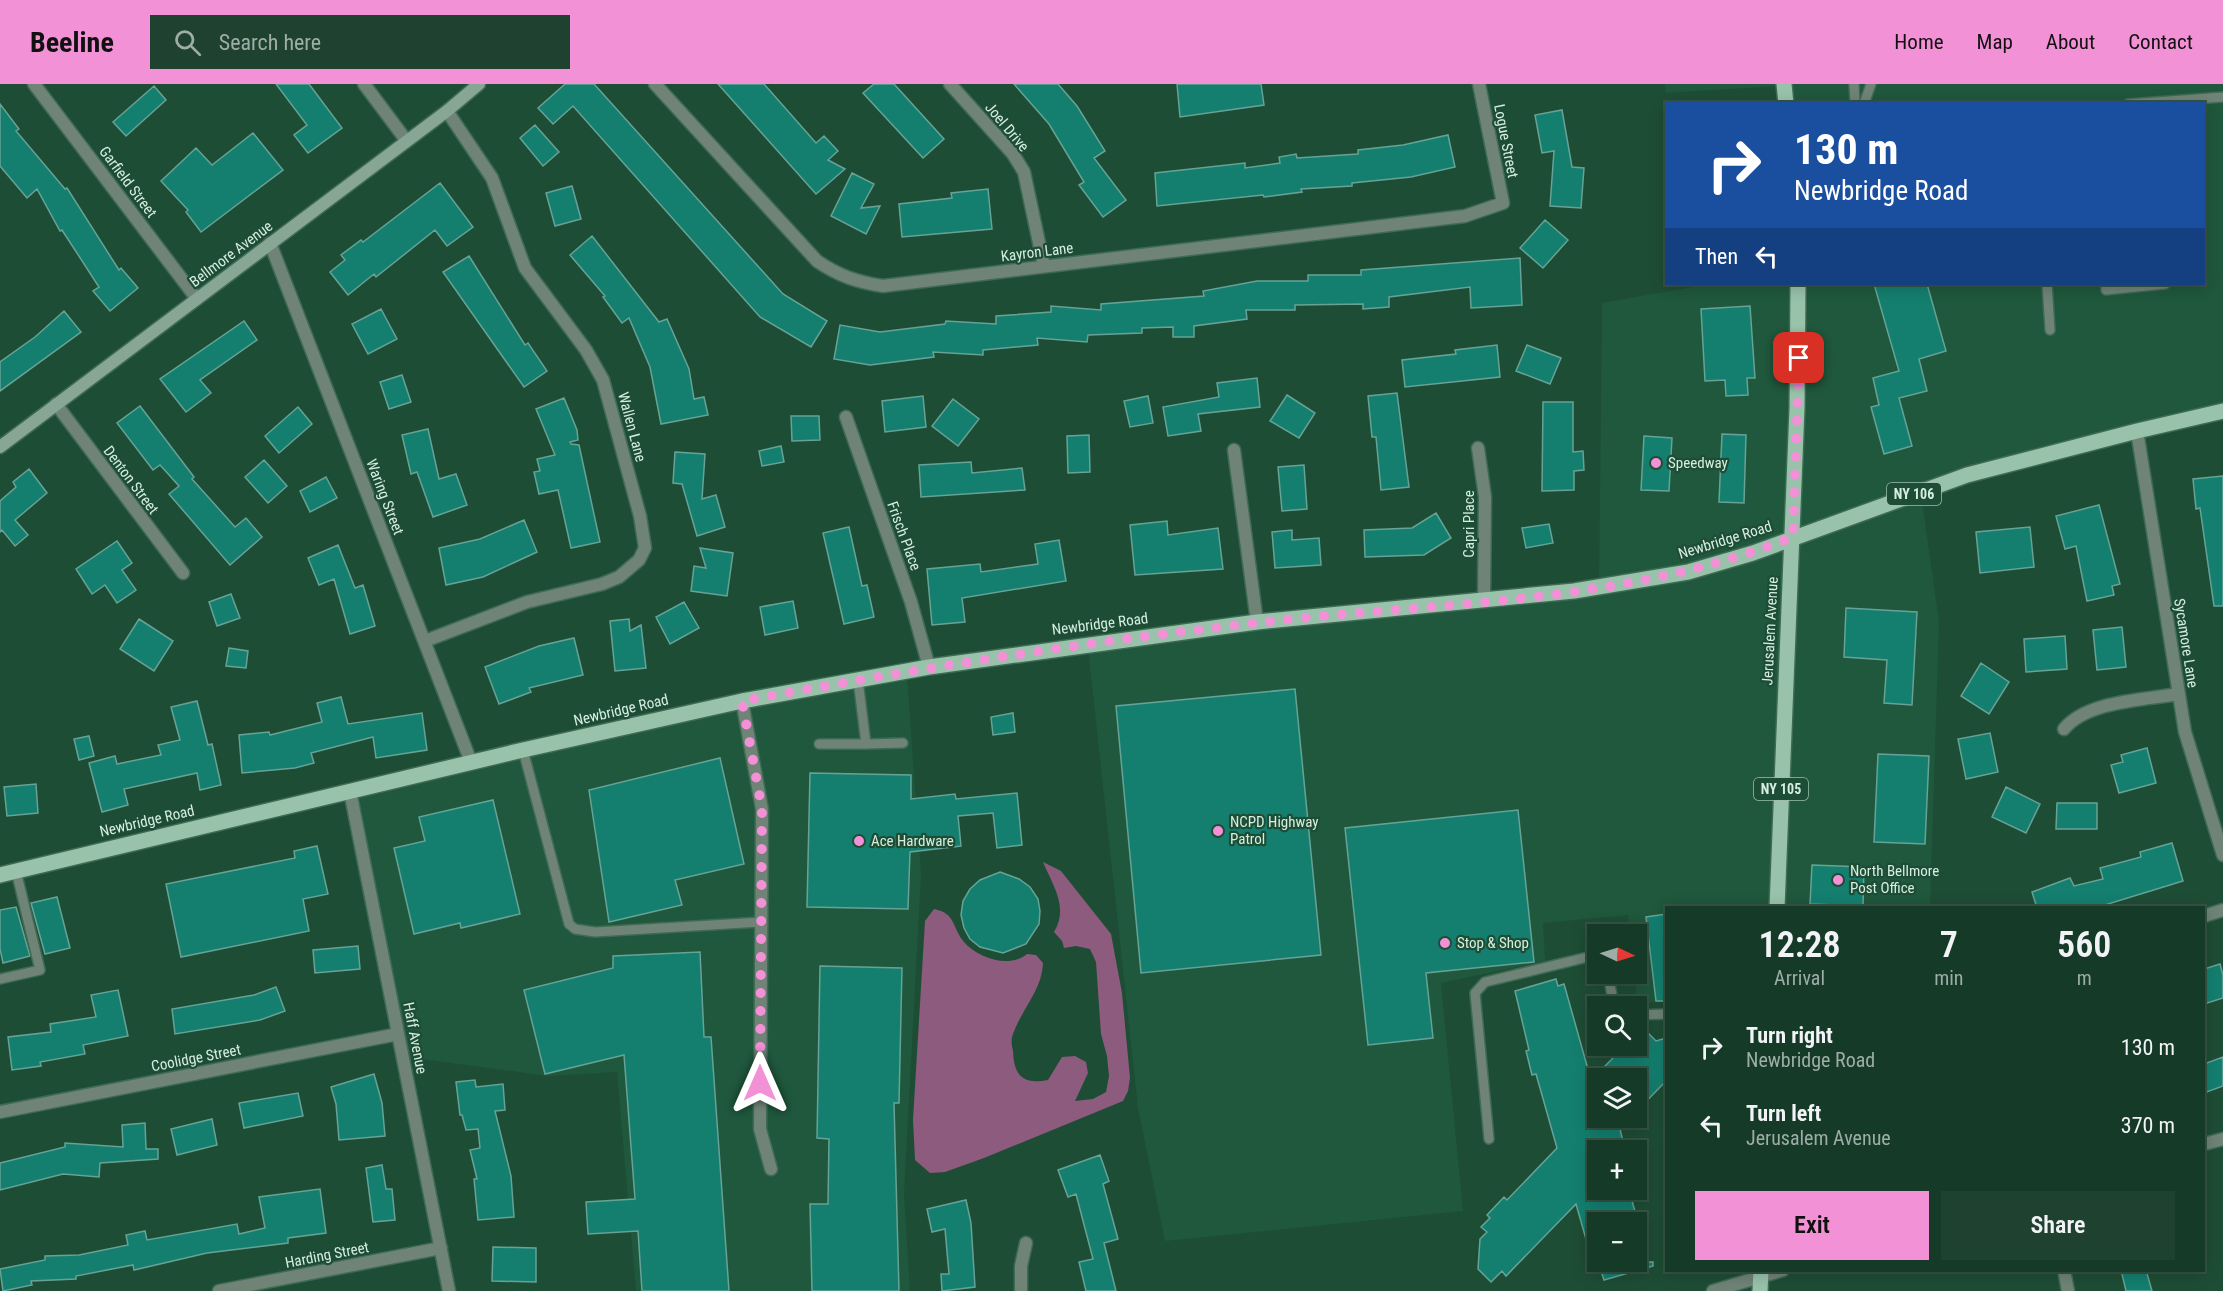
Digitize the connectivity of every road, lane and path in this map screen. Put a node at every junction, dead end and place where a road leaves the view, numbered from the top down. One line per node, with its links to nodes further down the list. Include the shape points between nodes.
1 (34, 84): 24 (street, Garfield Street)
2 (364, 84): 16 (street)
3 (479, 84): 15 (main road, Bellmore Avenue)
4 (655, 84): 19 (street, Kayron Lane, via 795,239 838,275 883,286)
5 (950, 84): 19 (street, Joel Drive, via 1013,154 1024,172)
6 (1479, 84): 17 (street, Logue Street)
7 (1784, 84): 11 (main road)
8 (1854, 84): 12 (lane)
9 (1871, 84): 13 (lane)
10 (2223, 97): 14 (lane)
11 (1786, 102)
12 (1855, 102)
13 (1865, 102)
14 (2167, 102)
15 (447, 111): 16 (main road, Bellmore Avenue); 37 (street, Wallen Lane, via 492,178 525,268 586,350 603,380 645,548 639,560 619,578 527,602)
16 (406, 140): 18 (main road, Bellmore Avenue)
17 (1503, 203): 19 (street, Kayron Lane, via 1465,216)
18 (270, 243): 24 (main road, Bellmore Avenue); 37 (street, Waring Street)
19 (1044, 266)
20 (1798, 285): 33 (main road, Jerusalem Avenue)
21 (2047, 285): 25 (lane)
22 (2106, 285): 23 (lane, via 2106,290)
23 (2155, 285)
24 (197, 298): 26 (main road, Bellmore Avenue)
25 (2050, 330)
26 (56, 405): 30 (main road, Bellmore Avenue); 34 (street, Denton Street)
27 (2223, 411): 29 (main road, Newbridge Road / NY 106)
28 (846, 417): 38 (street, Frisch Place, via 911,602)
29 (2137, 430): 33 (main road, Newbridge Road / NY 106, via 1967,475); 40 (street, Sycamore Lane)
30 (0, 447)
31 (1478, 447): 35 (street, Capri Place, via 1485,497)
32 (1234, 450): 36 (street)
33 (1793, 537): 35 (main road, Newbridge Road, via 1688,572 1574,591); 52 (main road, Jerusalem Avenue / NY 105)
34 (183, 573)
35 (1484, 600): 36 (main road, Newbridge Road)
36 (1257, 622): 38 (main road, Newbridge Road)
37 (425, 642): 47 (street, Waring Street)
38 (929, 667): 39 (main road, Newbridge Road)
39 (858, 680): 41 (main road, Newbridge Road); 45 (lane)
40 (2178, 694): 42 (street, via 2091,709 2071,720); 49 (street, Sycamore Lane, via 2185,732)
41 (742, 701): 46 (main road, Newbridge Road); 55 (street, via 762,809)
42 (2064, 729)
43 (903, 743): 45 (lane)
44 (819, 744): 45 (lane)
45 (866, 744)
46 (523, 750): 47 (main road, Newbridge Road); 55 (lane, via 569,924 575,929 596,932)
47 (471, 762): 48 (main road, Newbridge Road)
48 (350, 791): 50 (main road, Newbridge Road); 60 (street, Haff Avenue)
49 (2223, 855)
50 (16, 871): 51 (main road, Newbridge Road); 57 (lane, via 40,970)
51 (0, 875)
52 (1777, 906)
53 (2223, 910): 54 (street)
54 (2205, 916)
55 (761, 922): 65 (street, via 760,1129)
56 (1587, 956): 63 (lane, via 1485,982 1475,993)
57 (0, 979)
58 (1665, 1014): 59 (lane)
59 (1647, 1015)
60 (398, 1034): 61 (street, Coolidge Street); 67 (street, Haff Avenue)
61 (0, 1112)
62 (2223, 1139): 64 (street)
63 (1489, 1140)
64 (2205, 1144)
65 (771, 1169)
66 (1026, 1243): 73 (street)
67 (441, 1248): 71 (street, Harding Street); 72 (street, Haff Avenue)
68 (1779, 1272): 70 (street)
69 (2064, 1272): 75 (street)
70 (1760, 1280): 74 (street)
71 (219, 1291)
72 (449, 1291)
73 (1021, 1291)
74 (1713, 1291)
75 (2068, 1291)

